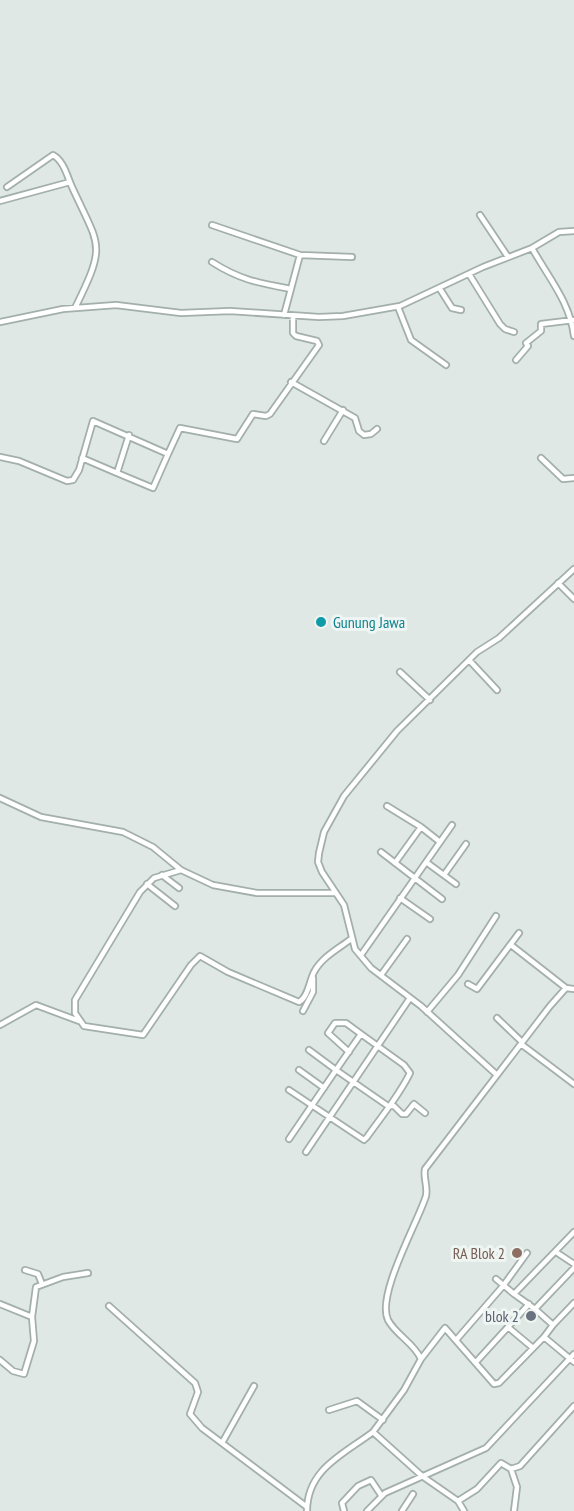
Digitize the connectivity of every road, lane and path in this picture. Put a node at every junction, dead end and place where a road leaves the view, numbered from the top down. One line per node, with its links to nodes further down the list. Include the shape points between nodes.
1 (70, 182): 2 (street, via 53,155); 3 (street); 16 (street, via 98,244 92,274)
2 (7, 187)
3 (0, 201)
4 (480, 215): 10 (street)
5 (212, 225): 8 (street)
6 (574, 231): 7 (street, via 559,232)
7 (532, 248): 10 (street); 20 (street)
8 (300, 255): 9 (street); 13 (street)
9 (352, 257)
10 (508, 257): 12 (street)
11 (212, 261): 13 (street, via 252,283)
12 (469, 274): 14 (street); 22 (street, via 500,324)
13 (291, 289): 18 (street)
14 (440, 289): 15 (street); 17 (street, via 452,308)
15 (398, 307): 19 (street, via 343,316); 25 (street, via 411,340)
16 (75, 308): 18 (street, via 116,305 158,312); 21 (street)
17 (461, 310)
18 (284, 315): 19 (street)
19 (293, 316): 26 (street, via 292,333 319,345)
20 (573, 321): 23 (street); 24 (street, via 541,324 541,331 525,343 528,346)
21 (0, 322)
22 (514, 332)
23 (574, 336)
24 (516, 360)
25 (446, 365)
26 (291, 382): 27 (street); 31 (street, via 270,414 253,414 237,439 180,428)
27 (343, 410): 28 (street, via 355,418 364,435); 30 (street)
28 (377, 429)
29 (129, 435): 31 (street); 33 (street, via 98,421 91,422); 35 (street)
30 (324, 441)
31 (168, 454): 35 (street, via 153,488)
32 (0, 457): 33 (street, via 67,481 73,480)
33 (82, 458): 35 (street)
34 (541, 458): 36 (street, via 563,479)
35 (117, 473)
36 (574, 478)
37 (574, 569): 38 (street)
38 (558, 583): 39 (street); 40 (street)
39 (574, 599)
40 (469, 660): 42 (street); 43 (street)
41 (400, 672): 43 (street)
42 (496, 690)
43 (430, 700): 60 (street, via 367,766 324,832 318,862)
44 (0, 798): 53 (street, via 41,817 123,832 153,847)
45 (387, 806): 47 (street)
46 (452, 825): 48 (street)
47 (421, 827): 48 (street); 52 (street)
48 (440, 842): 51 (street)
49 (466, 844): 55 (street)
50 (381, 852): 52 (street)
51 (426, 862): 55 (street); 56 (street)
52 (395, 863): 56 (street)
53 (181, 870): 54 (street); 60 (street, via 213,885 257,893)
54 (162, 874): 57 (street); 59 (street)
55 (444, 875): 58 (street)
56 (414, 878): 61 (street); 62 (street)
57 (147, 884): 63 (street); 80 (street, via 75,1000)
58 (456, 884)
59 (179, 888)
60 (336, 892): 67 (street, via 344,905)
61 (400, 898): 65 (street); 70 (street)
62 (442, 899)
63 (175, 906)
64 (496, 916): 78 (street, via 458,975)
65 (430, 920)
66 (519, 933): 69 (street)
67 (351, 939): 70 (street); 71 (street, via 321,961)
68 (407, 939): 72 (street)
69 (511, 945): 73 (street, via 477,989); 74 (street)
70 (361, 955): 72 (street)
71 (314, 973): 77 (street, via 313,992); 80 (street, via 304,999 299,1002 200,956 143,1035 90,1029)
72 (381, 975): 76 (street)
73 (468, 984)
74 (566, 988): 75 (street); 83 (street)
75 (574, 989)
76 (410, 998): 78 (street); 84 (street)
77 (303, 1011)
78 (428, 1012): 89 (street)
79 (497, 1018): 83 (street)
80 (80, 1021): 81 (street, via 36,1005)
81 (0, 1025)
82 (361, 1034): 84 (street); 86 (street); 86 (street, via 346,1023 335,1023 330,1028 330,1038)
83 (521, 1043): 89 (street); 91 (street)
84 (378, 1046): 90 (street); 95 (street, via 409,1070)
85 (309, 1050): 87 (street)
86 (349, 1052): 87 (street)
87 (336, 1070): 90 (street); 92 (street)
88 (299, 1071): 92 (street)
89 (497, 1075): 122 (street, via 425,1168 427,1192 387,1300 388,1320)
90 (353, 1082): 95 (street); 97 (street)
91 (574, 1084)
92 (324, 1088): 94 (street)
93 (289, 1090): 94 (street)
94 (311, 1106): 97 (street); 98 (street)
95 (388, 1106): 96 (street, via 405,1115 414,1104); 97 (street, via 364,1140)
96 (425, 1113)
97 (330, 1118): 99 (street)
98 (289, 1139)
99 (306, 1152)
100 (574, 1232): 101 (street)
101 (556, 1252): 103 (street); 109 (street)
102 (527, 1253): 108 (street)
103 (574, 1266): 114 (street)
104 (25, 1270): 107 (street, via 38,1274)
105 (88, 1273): 107 (street)
106 (496, 1279): 108 (street)
107 (42, 1284): 115 (street, via 36,1287)
108 (503, 1286): 109 (street); 119 (street)
109 (514, 1294): 112 (street)
110 (574, 1303): 116 (street)
111 (0, 1304): 115 (street)
112 (529, 1304): 114 (street); 117 (street)
113 (109, 1306): 131 (street, via 195,1383 198,1392 190,1414)
114 (535, 1309): 116 (street)
115 (32, 1317): 123 (street, via 34,1341 24,1374)
116 (553, 1325): 118 (street)
117 (509, 1328): 120 (street); 125 (street)
118 (544, 1337): 120 (street); 124 (street)
119 (458, 1339): 122 (street, via 444,1329); 125 (street)
120 (533, 1348): 125 (street, via 497,1384)
121 (574, 1354): 124 (street)
122 (421, 1359): 129 (street)
123 (0, 1360)
124 (572, 1360): 133 (street, via 486,1448)
125 (476, 1362)
126 (254, 1386): 131 (street)
127 (574, 1406): 132 (street, via 520,1466)
128 (329, 1410): 129 (street, via 357,1401)
129 (383, 1420): 130 (street)
130 (373, 1432): 133 (street); 137 (street, via 318,1474 309,1490)
131 (222, 1443): 137 (street)
132 (511, 1469): 136 (street, via 501,1463 477,1489); 142 (street, via 517,1487)
133 (422, 1476): 135 (street); 136 (street)
134 (413, 1494): 140 (street)
135 (381, 1495): 138 (street, via 371,1480 349,1493 342,1503); 139 (street)
136 (458, 1501): 141 (street)
137 (307, 1509)
138 (344, 1511)
139 (367, 1511)
140 (402, 1511)
141 (464, 1511)
142 (514, 1511)

